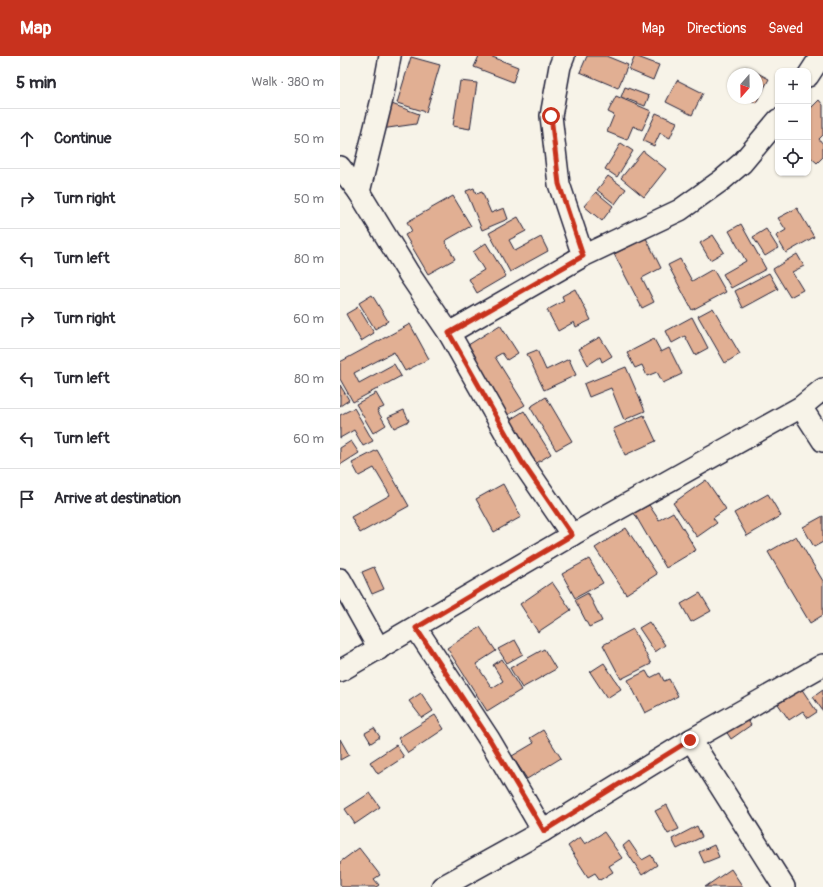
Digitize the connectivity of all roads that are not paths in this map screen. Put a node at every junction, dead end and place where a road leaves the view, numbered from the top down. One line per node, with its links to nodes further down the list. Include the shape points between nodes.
1 (390, 56): 7 (street)
2 (564, 56): 8 (street, via 551,116 559,184)
3 (820, 56): 4 (street)
4 (811, 71)
5 (775, 124): 8 (street, via 742,163 680,210)
6 (340, 167): 7 (street)
7 (359, 192): 9 (street)
8 (583, 256): 9 (street)
9 (449, 333): 13 (street, via 522,462)
10 (823, 389): 11 (street)
11 (801, 407): 12 (street); 13 (street)
12 (823, 441)
13 (572, 535): 15 (street)
14 (340, 578): 16 (street)
15 (416, 628): 16 (street); 20 (street, via 490,740)
16 (379, 649): 18 (street)
17 (823, 665): 19 (street)
18 (340, 671)
19 (690, 740): 20 (street); 22 (street)
20 (544, 831): 21 (street)
21 (442, 887)
22 (784, 887)

